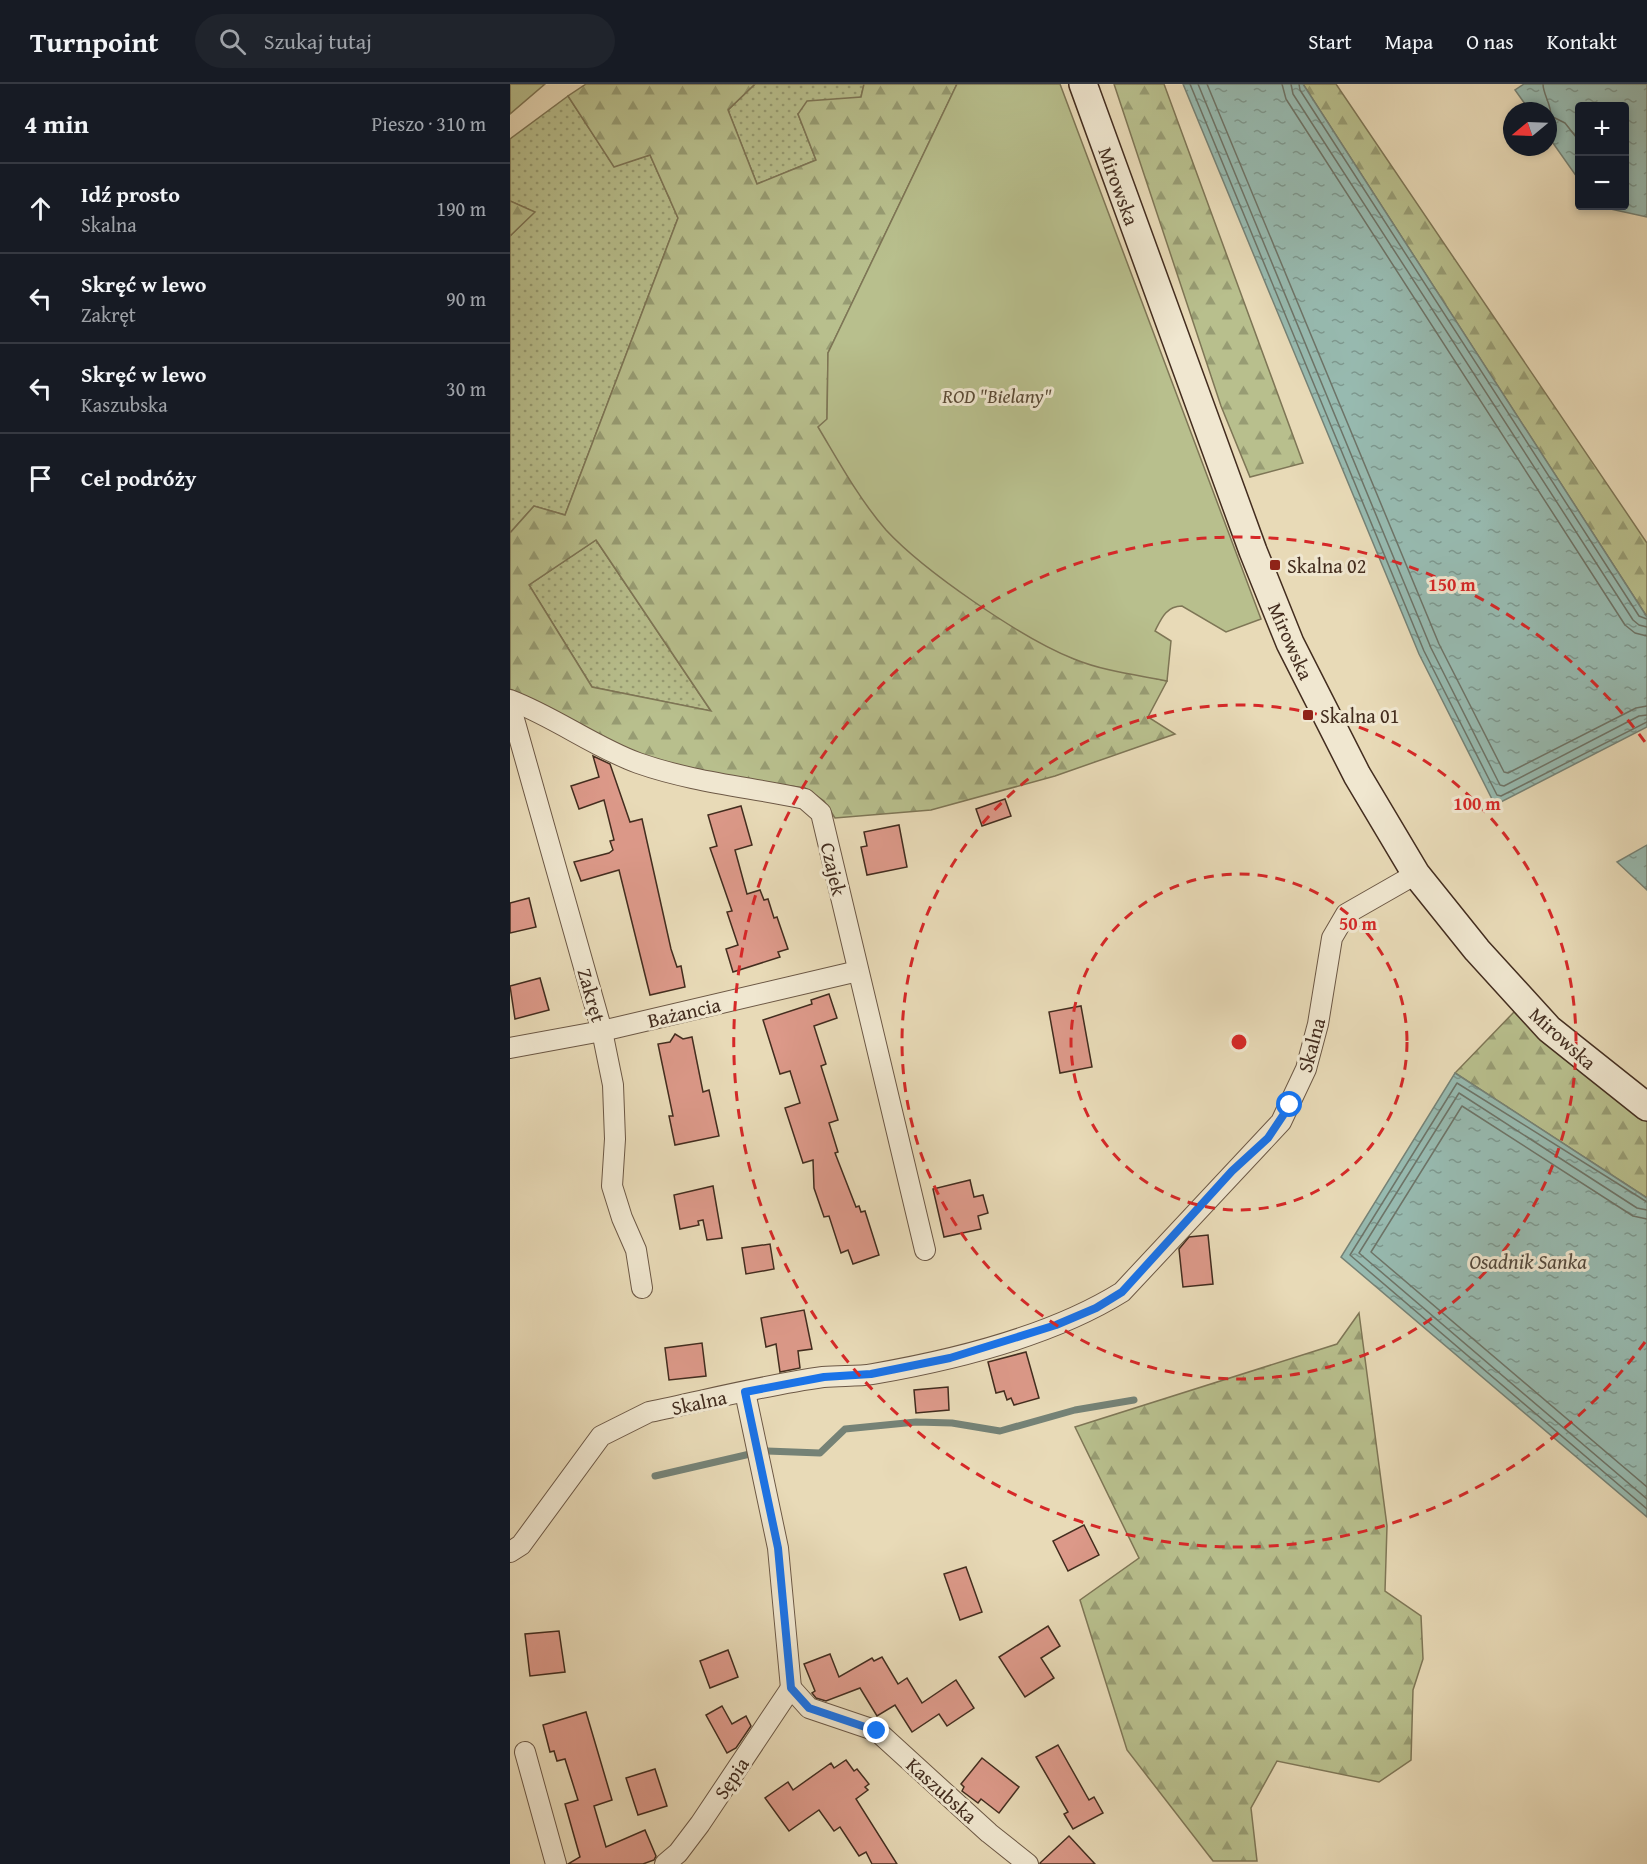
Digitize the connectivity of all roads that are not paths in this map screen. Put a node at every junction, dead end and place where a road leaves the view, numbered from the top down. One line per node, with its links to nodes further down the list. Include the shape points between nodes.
1 (1083, 84): 4 (main road, Mirowska, via 1177,348 1290,643 1357,775)
2 (510, 700): 5 (street, Czajek, via 635,762 673,774 805,799 821,813)
3 (510, 705): 6 (street, Zakręt)
4 (1416, 874): 8 (main road, Mirowska, via 1477,950 1549,1029); 11 (street, Skalna, via 1346,914 1338,924 1306,1070 1281,1122 1122,1292 1056,1325 950,1358)
5 (858, 971): 6 (street, Bażancia); 9 (street, Czajek)
6 (602, 1031): 7 (street, Bażancia); 10 (street, Zakręt, via 613,1085 612,1185 636,1250)
7 (510, 1048)
8 (1647, 1107)
9 (925, 1250)
10 (642, 1288)
11 (745, 1392): 12 (street, Skalna, via 649,1412 601,1436 521,1545); 13 (street, via 778,1548)
12 (510, 1552)
13 (791, 1688): 16 (street, Sępia, via 695,1831); 17 (street, Kaszubska, via 809,1708 877,1731)
14 (525, 1752): 15 (street)
15 (556, 1864)
16 (665, 1864)
17 (1028, 1864)

